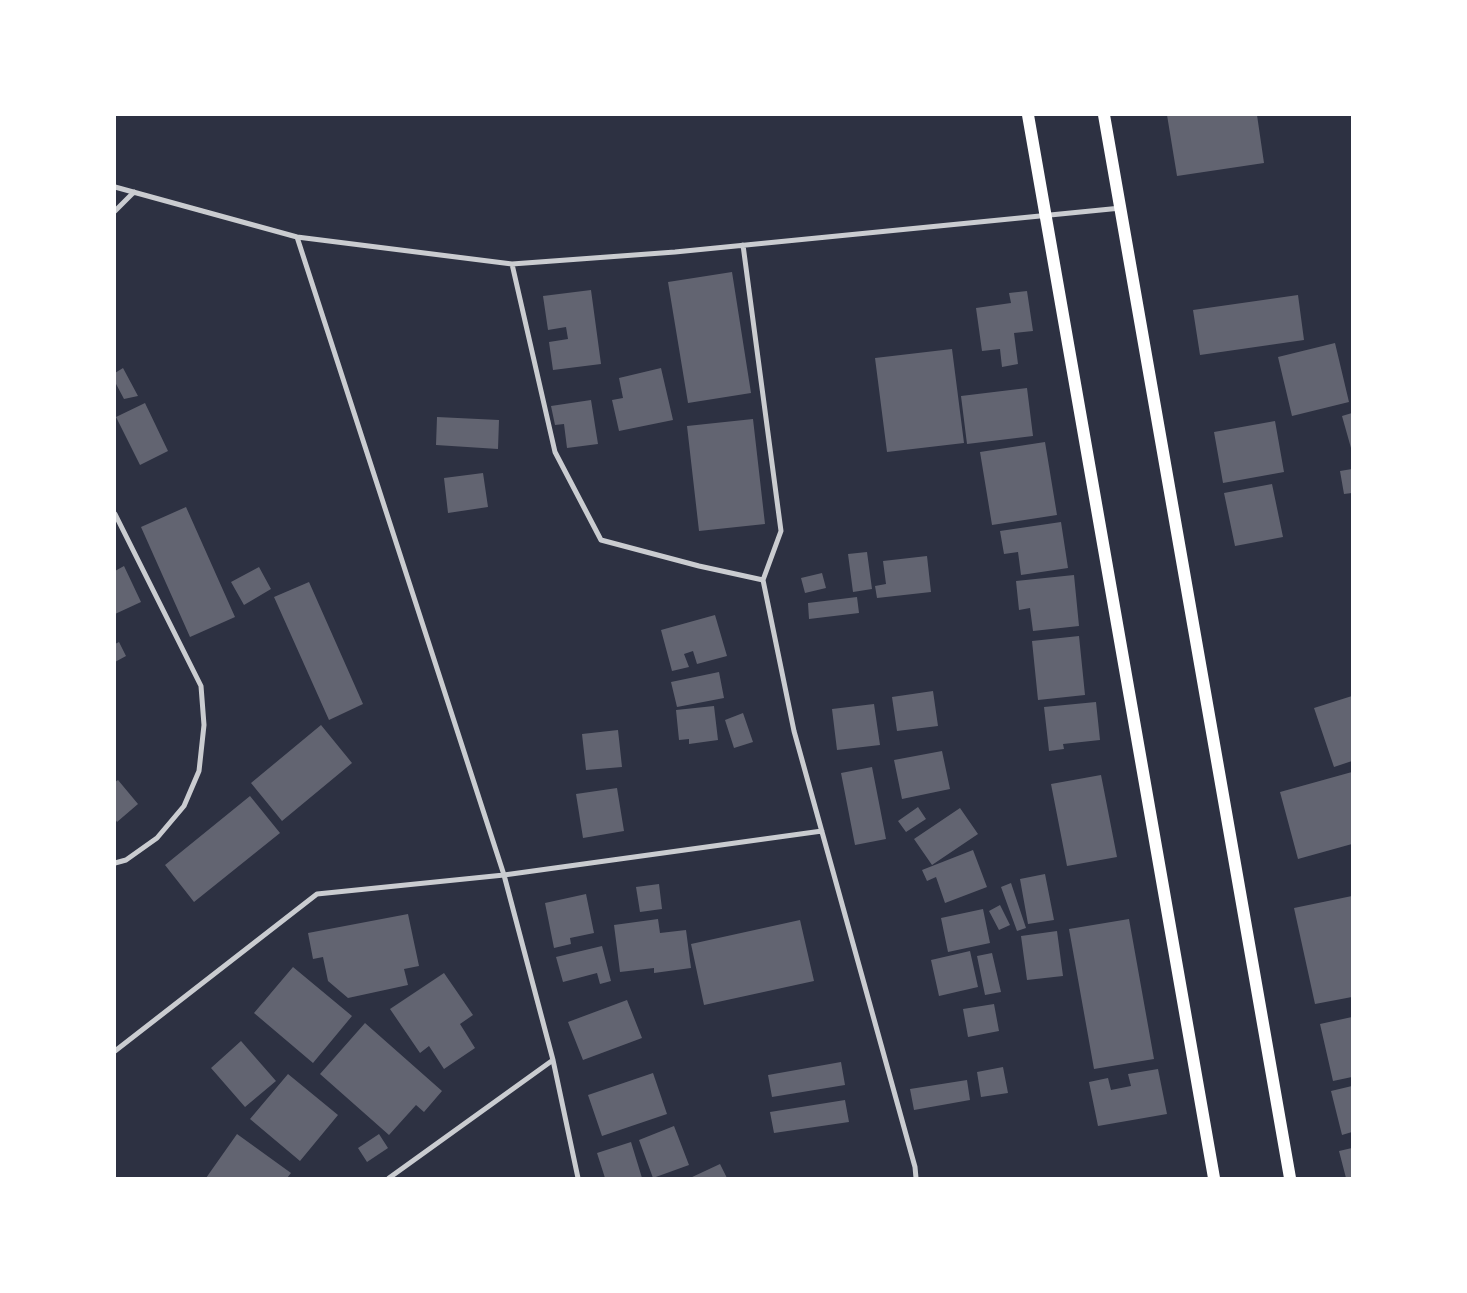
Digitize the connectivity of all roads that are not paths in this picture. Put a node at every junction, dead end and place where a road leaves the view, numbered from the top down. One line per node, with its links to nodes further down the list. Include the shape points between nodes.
1 (1028, 115): 7 (main road)
2 (1104, 115): 5 (main road)
3 (115, 187): 4 (street)
4 (134, 192): 6 (street); 8 (street)
5 (1121, 208): 7 (street); 22 (main road)
6 (115, 211)
7 (1045, 216): 9 (street); 21 (main road)
8 (297, 237): 10 (street); 15 (street)
9 (743, 245): 10 (street); 12 (street, via 781,531)
10 (512, 264): 12 (street, via 555,452 602,540)
11 (115, 514): 14 (street, via 201,686 204,725 199,771 184,806 158,838 126,860)
12 (764, 580): 13 (street, via 794,731)
13 (822, 831): 15 (street); 20 (street)
14 (115, 863)
15 (504, 875): 16 (street, via 317,894); 17 (street)
16 (115, 1051)
17 (553, 1060): 18 (street); 19 (street)
18 (389, 1178)
19 (578, 1178)
20 (916, 1178)
21 (1214, 1178)
22 (1290, 1178)

